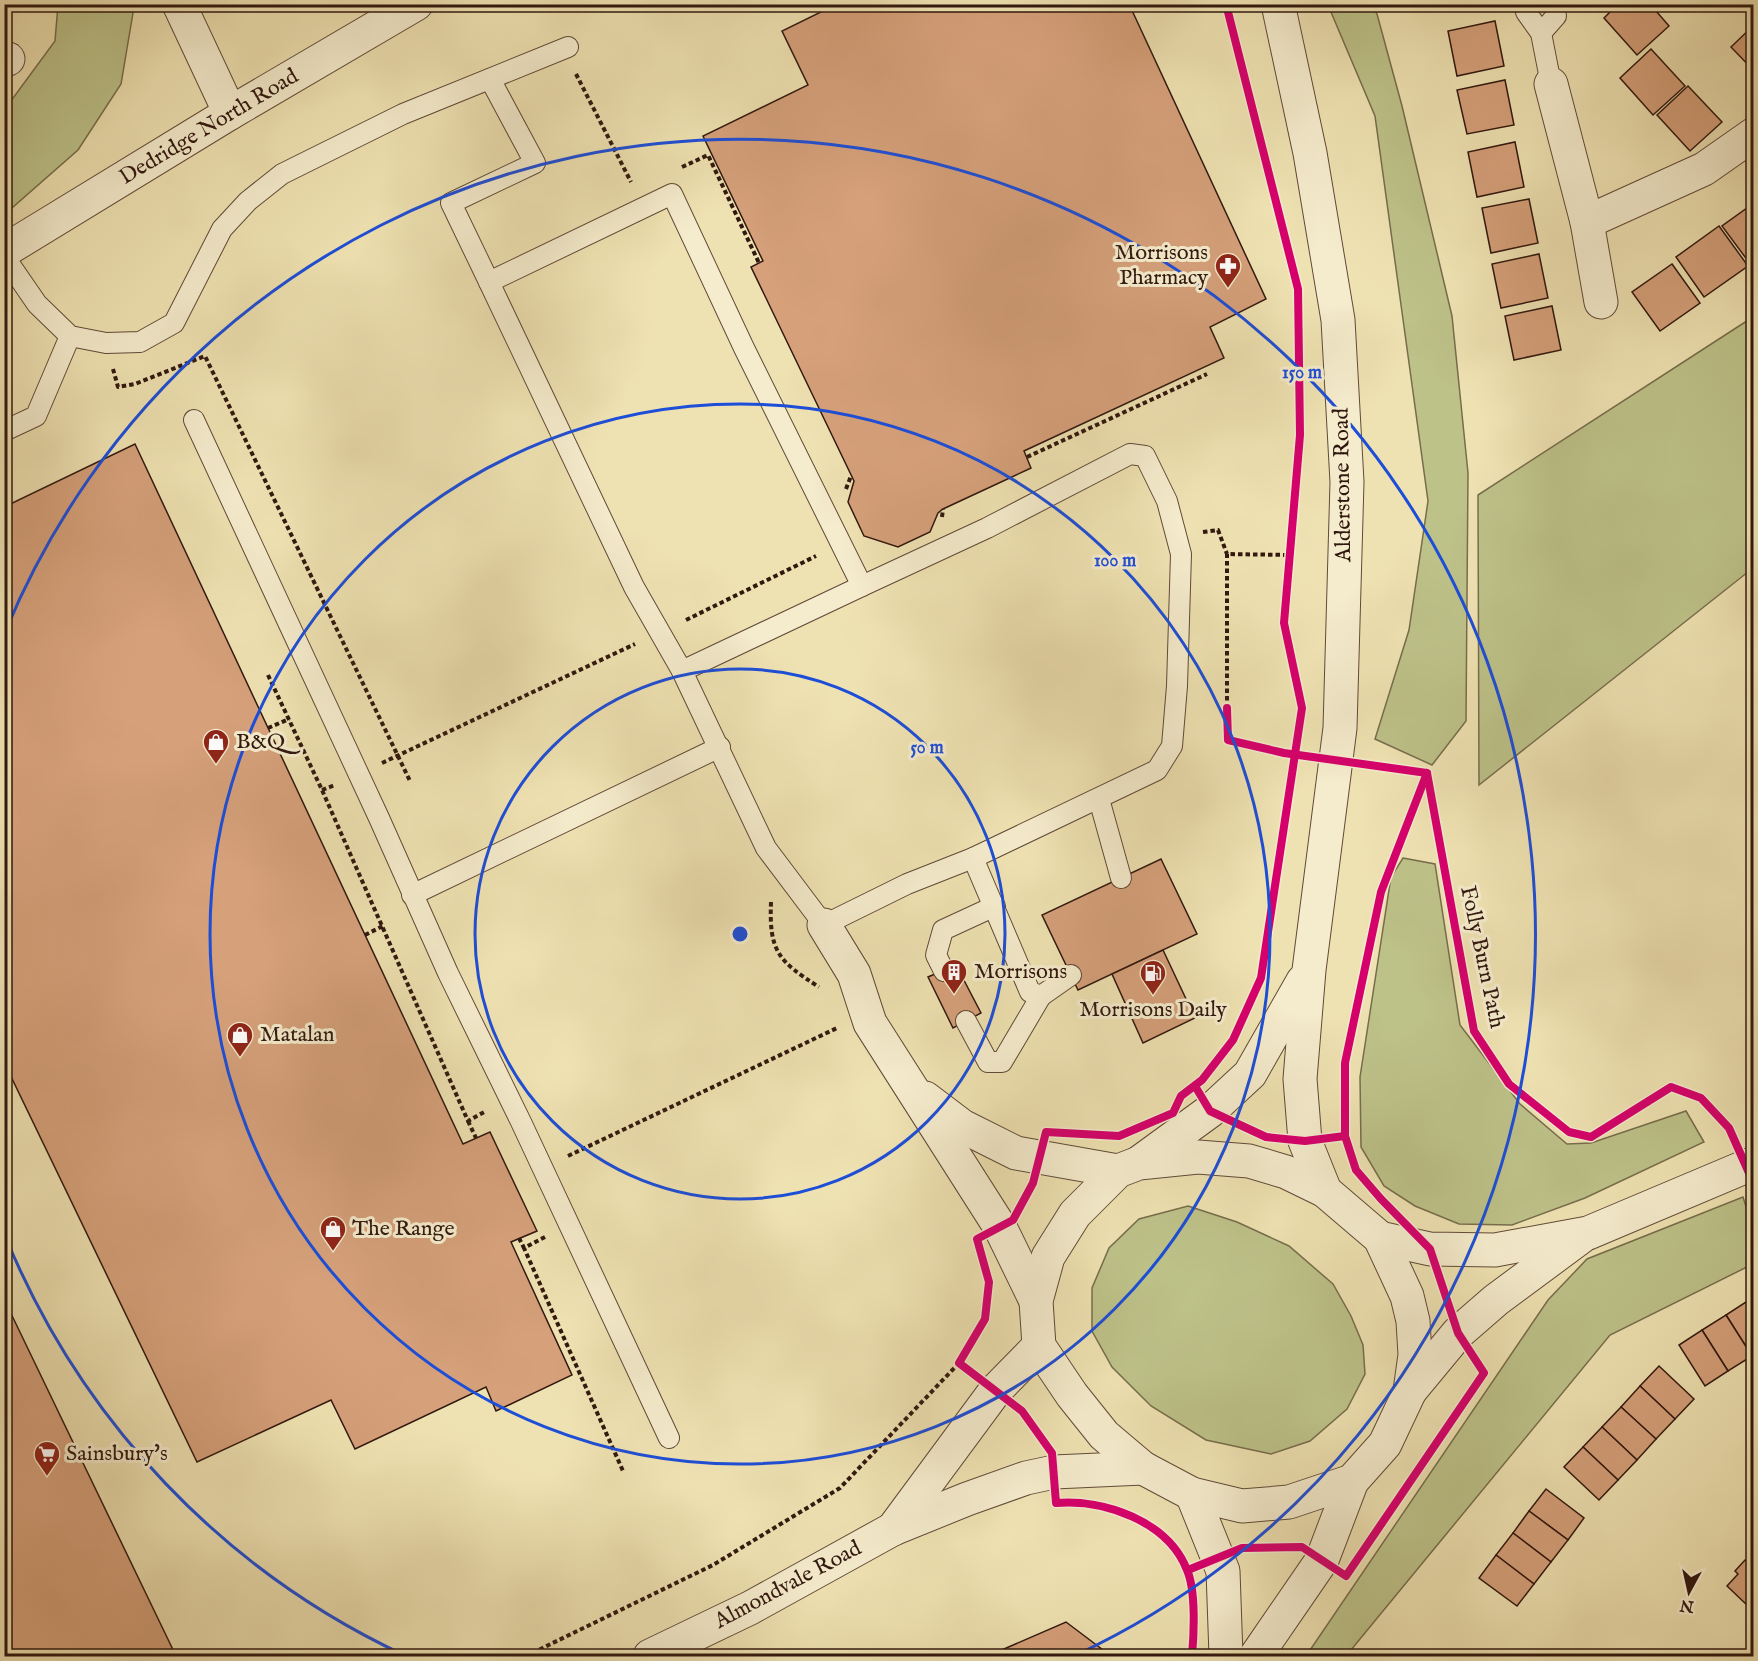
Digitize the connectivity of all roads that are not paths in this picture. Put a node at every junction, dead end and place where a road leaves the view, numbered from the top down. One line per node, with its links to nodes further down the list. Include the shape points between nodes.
1 (179, 4): 10 (street)
2 (416, 4): 10 (street, Dedridge North Road)
3 (1278, 4): 29 (street, Alderstone Road, via 1310,153 1338,320 1347,482 1340,728)
4 (1526, 12): 6 (lane)
5 (1556, 16): 6 (lane)
6 (1542, 33): 9 (lane)
7 (566, 48): 8 (lane)
8 (490, 79): 15 (lane, via 535,162 451,203); 17 (lane, via 403,114 282,174 248,201 222,229 174,324 140,342 106,343)
9 (1551, 84): 12 (street)
10 (230, 113): 13 (street, Dedridge North Road)
11 (1754, 134): 12 (street, via 1704,169)
12 (1587, 222): 16 (street)
13 (4, 251)
14 (4, 256): 17 (lane, via 38,304)
15 (489, 282): 20 (lane, via 672,194); 21 (lane, via 629,578)
16 (1601, 302)
17 (70, 336): 19 (lane, via 36,416)
18 (194, 420): 26 (lane)
19 (4, 431)
20 (862, 586): 21 (lane); 23 (lane, via 987,528 1130,454 1145,456 1167,501 1181,554 1172,746 1157,771)
21 (682, 671): 22 (lane)
22 (720, 747): 26 (lane); 28 (lane, via 766,848)
23 (1099, 799): 24 (lane); 25 (lane)
24 (973, 858): 27 (lane); 28 (lane)
25 (1121, 878)
26 (412, 895): 43 (lane)
27 (994, 906): 30 (lane, via 943,930 936,955); 32 (lane, via 1030,992)
28 (824, 925): 34 (street, via 854,974 870,1023)
29 (1309, 970): 36 (street, Alderstone Road, via 1250,1074 1210,1110); 37 (street, Alderstone Road, via 1300,1079 1305,1141)
30 (945, 971)
31 (1071, 975): 32 (lane)
32 (1041, 996): 33 (lane, via 1002,1062 988,1062)
33 (966, 1021)
34 (909, 1086): 36 (street, via 963,1126 1016,1153); 40 (street, via 1000,1227)
35 (1754, 1163): 38 (street)
36 (1129, 1167): 37 (street, via 1198,1157 1249,1161 1286,1172); 40 (street, Alderstone Road, via 1075,1214 1048,1257)
37 (1326, 1191): 39 (street)
38 (1588, 1233): 39 (street, via 1495,1250 1430,1249); 42 (street, via 1458,1333)
39 (1380, 1238): 42 (street, via 1407,1296 1413,1322 1415,1355)
40 (1036, 1301): 41 (street)
41 (1039, 1346): 44 (street, via 1071,1395 1104,1435); 47 (street, Almondvale Road, via 995,1391)
42 (1410, 1391): 45 (street, via 1385,1444)
43 (669, 1438)
44 (1143, 1468): 46 (street); 47 (street, Almondvale Road, via 1026,1478)
45 (1352, 1481): 46 (street, via 1289,1502 1242,1506); 50 (street, via 1322,1560)
46 (1192, 1494): 49 (street, via 1223,1571)
47 (892, 1528): 48 (street, Almondvale Road, via 750,1608)
48 (650, 1656)
49 (1226, 1656)
50 (1256, 1656)

